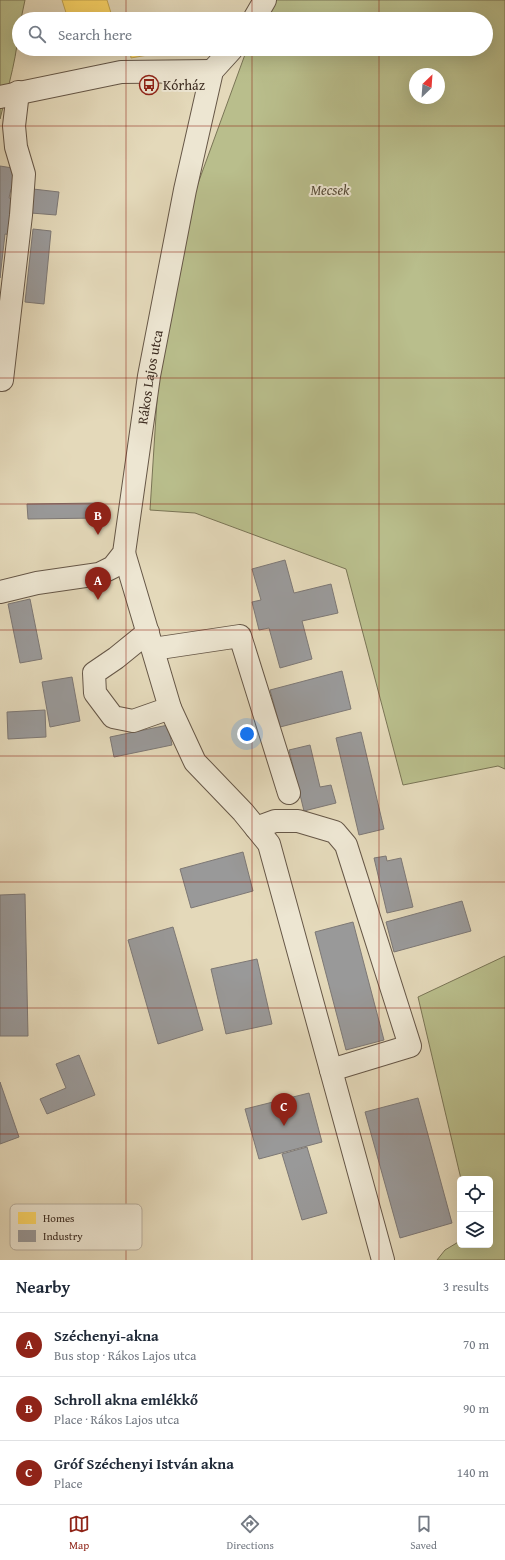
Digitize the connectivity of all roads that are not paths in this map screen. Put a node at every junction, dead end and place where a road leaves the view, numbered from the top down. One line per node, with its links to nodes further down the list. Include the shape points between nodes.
1 (247, 0): 3 (street)
2 (265, 0): 4 (street)
3 (246, 12)
4 (258, 12)
5 (226, 56): 6 (street)
6 (212, 71): 7 (street, via 121,72); 9 (street, Rákos Lajos utca, via 185,190 149,376)
7 (9, 95): 8 (street, via 16,147 24,174)
8 (2, 380)
9 (124, 553): 10 (street, via 113,567 99,574 37,583); 11 (street)
10 (0, 592)
11 (150, 640): 12 (street); 12 (street, via 94,673 95,693 113,717 133,721); 13 (street, via 240,636)
12 (170, 708): 14 (street, via 195,762)
13 (290, 793)
14 (256, 828): 15 (street, via 269,844); 15 (street, via 275,821 298,822 335,832 346,845 410,1046)
15 (331, 1070): 16 (street)
16 (384, 1260)

